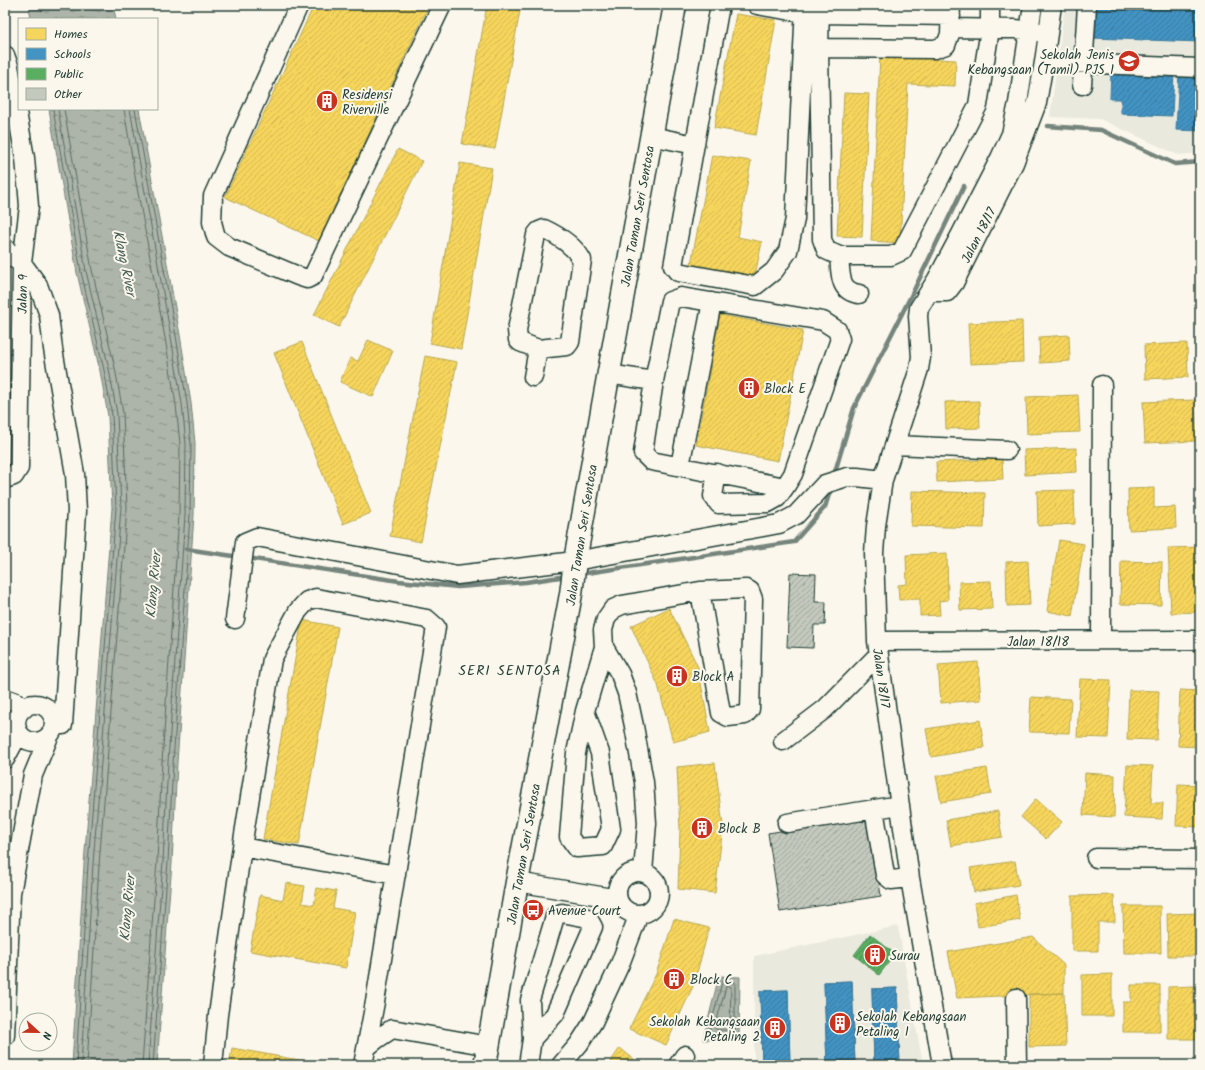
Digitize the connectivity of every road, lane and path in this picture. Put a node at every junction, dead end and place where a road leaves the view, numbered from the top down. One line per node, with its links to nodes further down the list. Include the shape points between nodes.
1 (299, 5): 2 (street, via 213,196 212,222 216,237 229,247 307,279 313,276)
2 (442, 5)
3 (675, 5): 21 (main road, Jalan Taman Seri Sentosa)
4 (720, 5): 22 (street)
5 (757, 5): 10 (street)
6 (990, 5): 12 (street)
7 (1033, 5): 13 (street)
8 (1052, 5): 14 (street)
9 (1087, 5): 18 (street)
10 (812, 9): 11 (street); 15 (street); 22 (street, via 795,219 788,251 774,270 755,286 678,272 673,266)
11 (951, 16): 12 (street); 15 (street, via 950,34 946,45 935,49)
12 (990, 29): 13 (street); 25 (street, via 978,106 902,251 891,256)
13 (1030, 31): 14 (street); 23 (street)
14 (1049, 32): 17 (street)
15 (819, 48): 25 (street, via 822,239 826,250)
16 (5, 55): 24 (street, Jalan 9, via 26,165 29,206)
17 (1044, 62): 18 (street); 23 (street, via 1037,103)
18 (1083, 64): 19 (street); 20 (street)
19 (1200, 68)
20 (1082, 85)
21 (651, 136): 22 (street); 29 (main road, Jalan Taman Seri Sentosa)
22 (695, 145)
23 (1007, 161): 33 (street, Jalan 18/17, via 919,308 919,369)
24 (11, 256): 36 (street, Jalan 9); 50 (street, via 38,285 49,315 75,474 77,510)
25 (839, 256): 26 (street, via 844,285 850,292)
26 (859, 294)
27 (712, 302): 31 (street, via 681,297 670,302); 35 (street); 39 (street, via 823,321 837,330 840,339 793,474)
28 (538, 348): 28 (street, via 520,342 517,330 536,235 544,229 558,236 578,252 582,260 570,342 567,346); 30 (street)
29 (608, 374): 31 (street); 40 (main road, Jalan Taman Seri Sentosa)
30 (533, 376)
31 (654, 381): 35 (street, via 643,453 651,461)
32 (1102, 384): 43 (street)
33 (895, 445): 34 (street); 38 (street, Jalan 18/17)
34 (1007, 450)
35 (680, 466): 37 (street)
36 (12, 473)
37 (717, 473): 39 (street); 39 (street, via 713,496 719,504 768,503 777,498)
38 (883, 480): 40 (street, via 847,477 825,484 796,515 778,524); 46 (street, Jalan 18/17, via 875,535)
39 (785, 487)
40 (575, 561): 42 (street, via 457,575 257,537 245,542); 63 (main road, Jalan Taman Seri Sentosa)
41 (700, 590): 41 (street, via 746,589 754,599 750,709 745,715 728,718 721,713); 45 (street, via 613,609 606,619 603,630)
42 (235, 619)
43 (1101, 640): 44 (street, Jalan 18/18); 46 (street, Jalan 18/18)
44 (1200, 640)
45 (604, 647): 49 (street); 61 (street, via 620,674 627,693 644,782 647,823)
46 (878, 648): 52 (street, via 825,709); 55 (street, Jalan 18/17)
47 (5, 698): 48 (street)
48 (25, 708): 50 (street, via 32,705 46,708 51,714 53,728); 51 (street, via 16,719)
49 (585, 711): 49 (street, via 576,753 569,837 577,848 603,846 611,829 600,753)
50 (56, 730): 51 (street, via 38,742 30,742); 54 (street)
51 (16, 734): 53 (street); 54 (street)
52 (783, 741)
53 (5, 759)
54 (33, 775): 65 (street)
55 (900, 806): 56 (street); 64 (street, Jalan 18/17)
56 (874, 809): 57 (street); 64 (street, via 885,875 891,880)
57 (787, 823)
58 (242, 847): 62 (street); 62 (street, via 272,659 298,611 307,601 316,598 427,619 436,627); 75 (street)
59 (1096, 858): 60 (street)
60 (1200, 859)
61 (643, 872): 66 (street, via 633,872 626,876); 67 (street, via 656,881 660,892 654,907)
62 (396, 875): 69 (street)
63 (518, 876): 66 (street); 74 (main road, Jalan Taman Seri Sentosa)
64 (910, 878): 79 (street, Jalan 18/17)
65 (8, 893): 71 (street)
66 (618, 893): 67 (street, via 625,909)
67 (639, 914): 78 (street, via 620,964 593,1022)
68 (1016, 998): 80 (street)
69 (375, 1002): 70 (street); 73 (street)
70 (392, 1029): 73 (street); 74 (street)
71 (5, 1036)
72 (532, 1039): 72 (street, via 530,1000 555,916 562,913 588,918 593,927 555,1014); 77 (street)
73 (367, 1047): 76 (street)
74 (487, 1056)
75 (213, 1065)
76 (363, 1065)
77 (528, 1065)
78 (561, 1065)
79 (942, 1065)
80 (1017, 1065)

